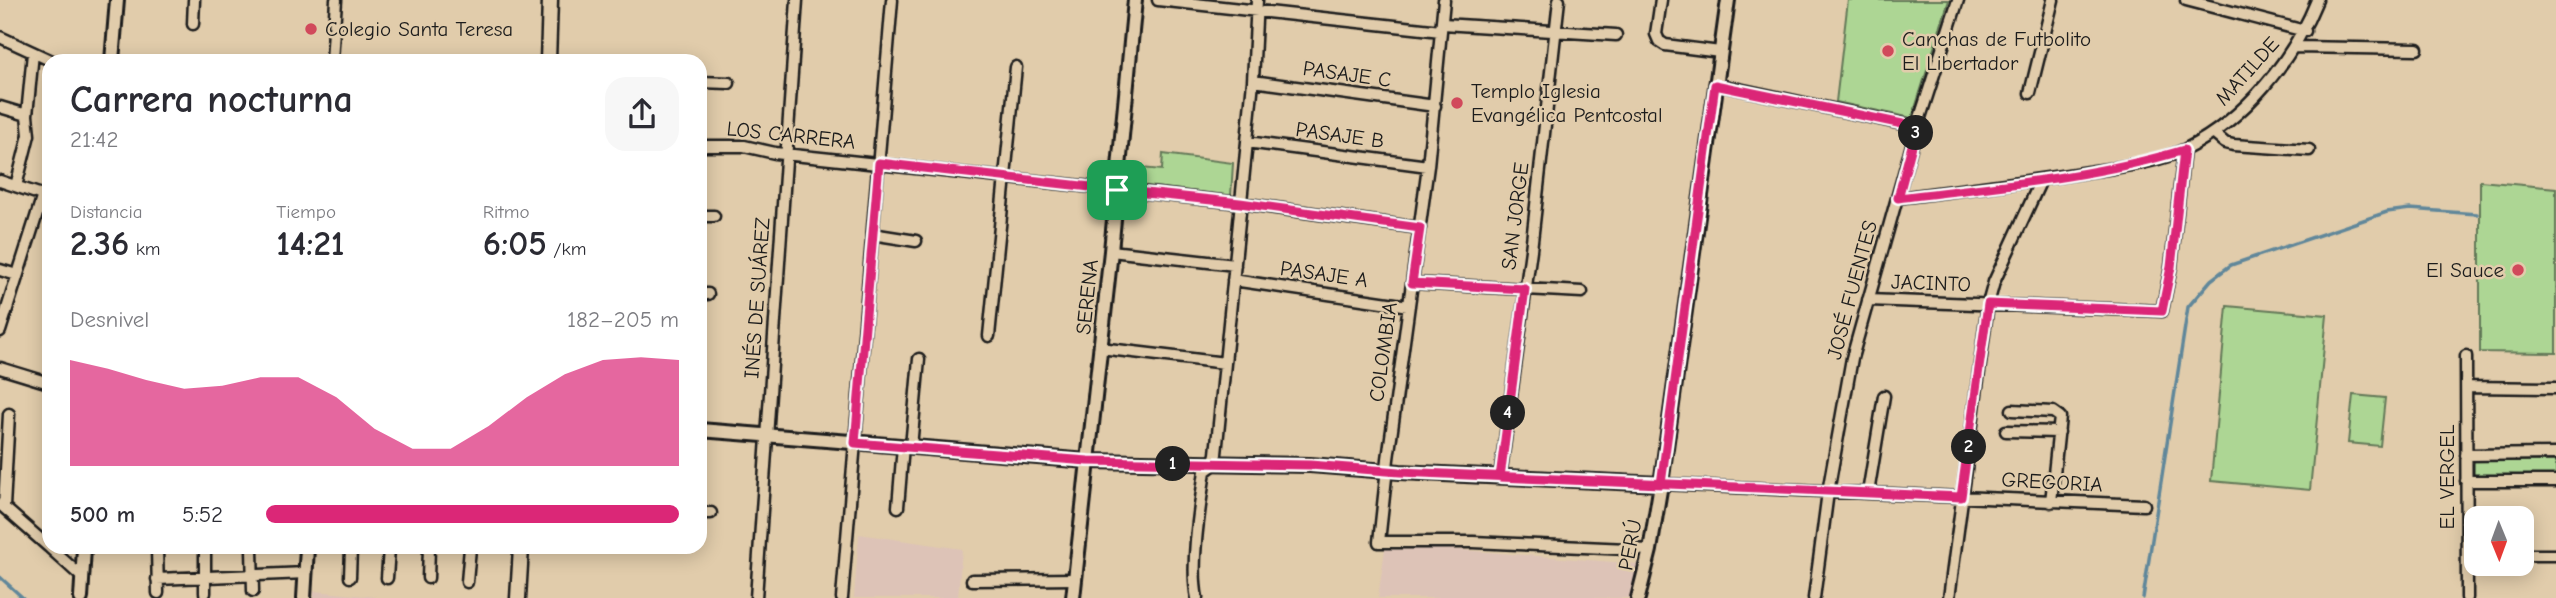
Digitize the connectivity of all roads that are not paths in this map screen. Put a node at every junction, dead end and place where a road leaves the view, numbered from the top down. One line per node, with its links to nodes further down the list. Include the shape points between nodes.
1 (117, 0): 28 (street)
2 (194, 0): 18 (street)
3 (336, 0): 29 (street)
4 (550, 0): 30 (main road)
5 (797, 0): 47 (street, INÉS DE SUÁREZ)
6 (892, 0): 48 (street)
7 (1135, 0): 54 (street, SERENA)
8 (1158, 0): 17 (street)
9 (1444, 0): 19 (street, COLOMBIA)
10 (1559, 0): 21 (street, SAN JORGE)
11 (1661, 0): 27 (street, via 1659,41)
12 (1728, 0): 27 (street, PERÚ)
13 (1958, 0): 41 (street, JOSÉ FUENTES)
14 (2053, 0): 37 (street)
15 (2186, 0): 20 (street)
16 (2317, 0): 20 (street, MATILDE)
17 (1256, 5): 19 (street); 33 (street)
18 (193, 24)
19 (1442, 27): 21 (street); 38 (street, COLOMBIA)
20 (2305, 31): 24 (street, MATILDE)
21 (1555, 33): 22 (street); 70 (street, SAN JORGE)
22 (1616, 35)
23 (0, 37): 26 (street)
24 (2295, 47): 25 (street); 42 (street, MATILDE, via 2234,118)
25 (2417, 50)
26 (33, 52): 31 (street); 40 (street)
27 (1720, 52): 36 (street, PERÚ)
28 (112, 54)
29 (332, 54)
30 (548, 54)
31 (42, 56)
32 (1016, 67): 50 (street)
33 (1254, 81): 38 (street, PASAJE C); 43 (street)
34 (707, 82): 35 (street)
35 (729, 83)
36 (1715, 85): 41 (street); 102 (street, PERÚ)
37 (2030, 93)
38 (1435, 106): 49 (street, COLOMBIA)
39 (0, 107): 40 (street)
40 (27, 115): 53 (street, via 29,135)
41 (1917, 127): 56 (street, JOSÉ FUENTES)
42 (2213, 133): 45 (street); 46 (street, via 2233,145)
43 (1247, 142): 49 (street, PASAJE B); 57 (street)
44 (707, 146): 47 (street, LOS CARRERA, via 744,146)
45 (2184, 150): 51 (street, via 2140,163); 73 (street, JACINTO, via 2162,311)
46 (2309, 150)
47 (787, 154): 48 (street, LOS CARRERA); 91 (street, INÉS DE SUÁREZ)
48 (879, 163): 50 (street, LOS CARRERA); 62 (street)
49 (1428, 166): 61 (street, COLOMBIA)
50 (1005, 177): 54 (street, LOS CARRERA); 76 (street)
51 (2040, 180): 56 (street); 73 (street)
52 (0, 181): 53 (street)
53 (16, 186): 55 (street)
54 (1117, 190): 57 (street, LOS CARRERA); 64 (street, SERENA)
55 (42, 195)
56 (1898, 198): 72 (street, JOSÉ FUENTES)
57 (1240, 203): 61 (street, LOS CARRERA); 65 (street)
58 (42, 207): 67 (street)
59 (707, 216): 60 (street)
60 (714, 216)
61 (1420, 228): 69 (street, COLOMBIA)
62 (873, 234): 63 (street); 92 (street)
63 (916, 241)
64 (1111, 251): 65 (street); 77 (street, SERENA)
65 (1234, 265): 68 (street)
66 (0, 270): 67 (street)
67 (17, 275): 75 (street)
68 (1233, 280): 74 (street, PASAJE A); 80 (street)
69 (1412, 283): 70 (street); 74 (street, COLOMBIA)
70 (1525, 289): 71 (street); 99 (street, SAN JORGE)
71 (1582, 292)
72 (1868, 300): 73 (street, JACINTO); 103 (street, JOSÉ FUENTES, via 1846,384)
73 (1988, 304): 105 (street)
74 (1409, 306): 98 (street, COLOMBIA)
75 (0, 331)
76 (989, 336)
77 (1100, 348): 80 (street); 96 (street, SERENA)
78 (2466, 356): 83 (street, EL VERGEL)
79 (919, 359): 93 (street)
80 (1225, 363): 97 (street)
81 (0, 368): 82 (street)
82 (42, 381)
83 (2467, 387): 84 (street); 95 (street, EL VERGEL)
84 (2556, 388)
85 (1884, 396): 104 (street)
86 (2012, 410): 90 (street, via 2056,413)
87 (9, 414): 108 (street)
88 (707, 431): 91 (street, GREGORIA)
89 (2006, 431): 90 (street)
90 (2059, 432): 106 (street)
91 (767, 436): 92 (street, GREGORIA); 144 (street, INÉS DE SUÁREZ)
92 (855, 443): 93 (street, GREGORIA); 145 (street)
93 (907, 447): 96 (street, GREGORIA); 110 (street)
94 (2556, 454): 95 (street)
95 (2466, 455): 100 (street, EL VERGEL)
96 (1088, 461): 97 (street, GREGORIA); 135 (street, SERENA)
97 (1213, 465): 98 (street, GREGORIA); 147 (street, via 1204,479)
98 (1387, 470): 99 (street, GREGORIA); 112 (street, COLOMBIA, via 1379,542)
99 (1500, 477): 102 (street, GREGORIA)
100 (2466, 481): 101 (street); 109 (street, EL VERGEL)
101 (2556, 481)
102 (1661, 484): 103 (street, GREGORIA); 112 (street, PERÚ)
103 (1828, 492): 104 (street, GREGORIA); 149 (street, JOSÉ FUENTES)
104 (1868, 493): 105 (street, GREGORIA)
105 (1961, 497): 106 (street, GREGORIA); 150 (street)
106 (2051, 502): 107 (street, GREGORIA)
107 (2144, 505)
108 (2, 506): 111 (street)
109 (2468, 506)
110 (898, 507)
111 (42, 541)
112 (1650, 550): 148 (street, PERÚ)
113 (57, 554): 129 (street)
114 (84, 554): 129 (street)
115 (157, 554): 134 (street)
116 (205, 554): 130 (street)
117 (252, 554): 127 (street)
118 (307, 554): 126 (street)
119 (351, 554): 131 (street)
120 (389, 554): 132 (street)
121 (429, 554): 133 (street)
122 (469, 554): 137 (street)
123 (521, 554): 143 (main road)
124 (2534, 555): 125 (street)
125 (2556, 555)
126 (306, 573): 127 (street); 142 (street)
127 (253, 576): 130 (street); 138 (street)
128 (2469, 576): 151 (street, EL VERGEL)
129 (82, 577): 141 (street)
130 (205, 577): 134 (street); 140 (street)
131 (350, 577)
132 (387, 578)
133 (428, 578)
134 (158, 579): 139 (street)
135 (1075, 579): 136 (street); 146 (street, SERENA)
136 (972, 580)
137 (467, 582)
138 (253, 591)
139 (158, 593)
140 (205, 593)
141 (81, 598)
142 (304, 598)
143 (518, 598)
144 (756, 598)
145 (842, 598)
146 (1073, 598)
147 (1197, 598)
148 (1638, 598)
149 (1814, 598)
150 (1949, 598)
151 (2467, 598)

